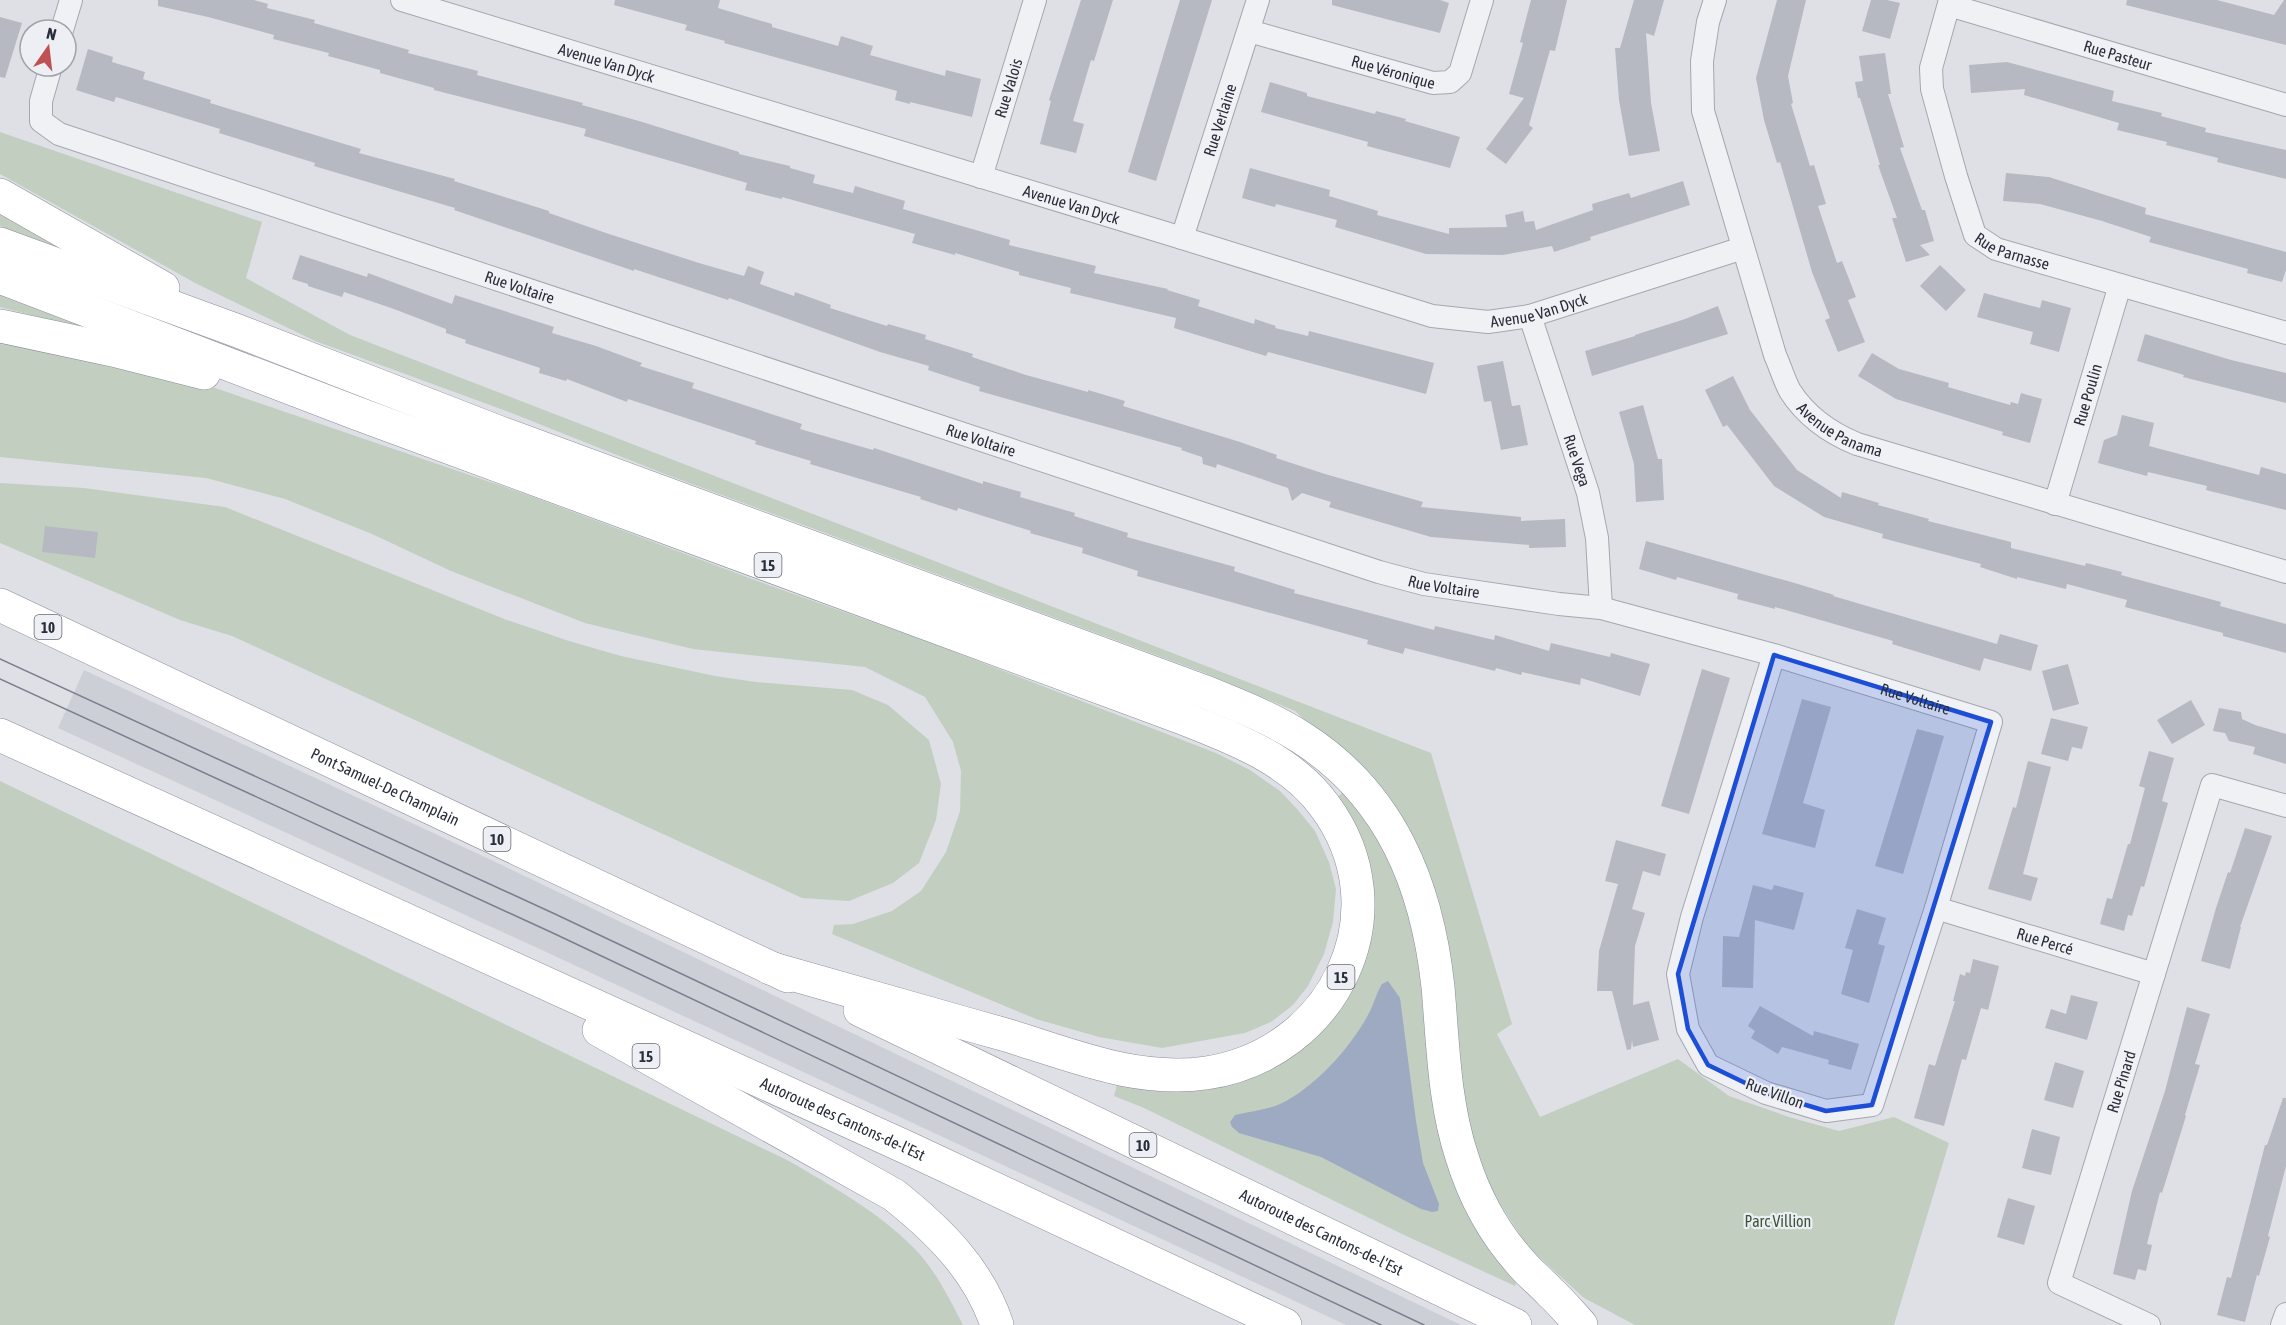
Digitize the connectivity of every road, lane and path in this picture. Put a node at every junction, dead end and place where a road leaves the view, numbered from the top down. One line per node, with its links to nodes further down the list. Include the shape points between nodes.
1 (71, 0): 8 (street)
2 (402, 0): 12 (street, Avenue Van Dyck)
3 (1035, 0): 12 (street, Rue Valois)
4 (1258, 0): 9 (street, Rue Verlaine)
5 (1482, 0): 9 (street, Rue Véronique, via 1460,73 1450,82 1433,83)
6 (1715, 0): 16 (street, Avenue Panama, via 1702,61 1702,111)
7 (1949, 2): 11 (street, Rue Pasteur); 18 (street, Rue Parnasse, via 1931,68 1932,89 1975,235 1996,249)
8 (66, 18)
9 (1249, 32): 14 (street, Rue Verlaine)
10 (48, 78): 27 (street, Rue Voltaire, via 41,101 41,121 59,134 1379,572 1424,584)
11 (2286, 105)
12 (981, 177): 14 (street, Avenue Van Dyck)
13 (0, 195): 21 (highway)
14 (1182, 237): 19 (street, Avenue Van Dyck, via 1431,316 1488,322)
15 (0, 244): 21 (highway)
16 (1743, 248): 19 (street, Avenue Van Dyck); 24 (street, Avenue Panama, via 1790,390 1833,434)
17 (0, 277): 23 (highway)
18 (2120, 285): 22 (street, Rue Parnasse); 24 (street, Rue Poulin)
19 (1530, 316): 27 (street, Rue Vega, via 1588,494 1597,538)
20 (0, 326): 23 (highway, via 113,350)
21 (238, 331): 40 (highway, via 498,432 1208,693 1274,722 1316,748 1349,776 1382,815 1419,891 1434,964 1454,1127 1476,1194 1513,1254)
22 (2286, 333)
23 (356, 413): 34 (highway, 15, via 1241,742 1289,771 1323,804 1345,841 1356,884 1358,911 1351,951 1341,977 1320,1010 1301,1030 1264,1055 1208,1072 1155,1074 1101,1065)
24 (2055, 504): 25 (street, Avenue Panama)
25 (2286, 572)
26 (0, 605): 34 (highway, Pont Samuel-De Champlain / 10)
27 (1602, 608): 28 (street, Rue Voltaire)
28 (1774, 655): 29 (street, Rue Voltaire); 32 (street, Rue Villon, via 1692,917 1678,974 1688,1029 1708,1065 1766,1092 1826,1111 1872,1105)
29 (1991, 722): 32 (street, Rue Villon)
30 (0, 735): 33 (highway)
31 (2286, 806): 35 (street, Rue Pinard, via 2212,785)
32 (1936, 908): 35 (street, Rue Percé)
33 (398, 918): 37 (highway, 15, via 894,1195 959,1255); 38 (highway, Autoroute des Cantons-de-l'Est, via 912,1150)
34 (770, 968): 39 (highway, Autoroute des Cantons-de-l'Est / 10)
35 (2154, 974): 41 (street, Rue Pinard, via 2059,1283)
36 (2286, 1314): 42 (street)
37 (997, 1325)
38 (1285, 1325)
39 (1515, 1325)
40 (1581, 1325)
41 (2149, 1325)
42 (2282, 1325)

